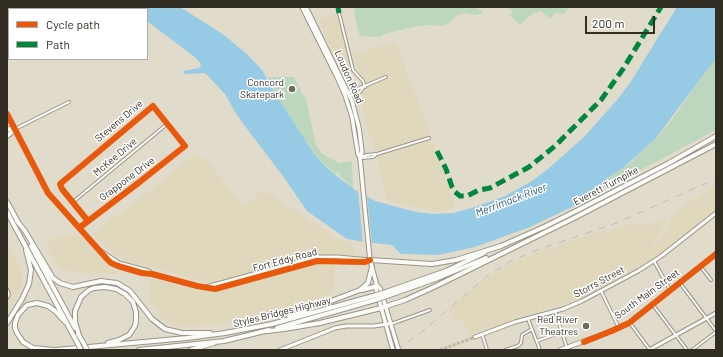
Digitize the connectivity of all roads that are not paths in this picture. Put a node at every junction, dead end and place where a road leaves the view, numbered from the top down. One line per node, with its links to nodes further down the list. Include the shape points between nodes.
1 (302, 7): 6 (main road, Loudon Road)
2 (306, 7): 6 (main road, Loudon Road)
3 (339, 13): 5 (street, via 353,70 363,81)
4 (386, 77): 5 (street)
5 (364, 87): 6 (street, via 360,92)
6 (347, 96): 17 (main road, Loudon Road, via 360,128)
7 (69, 102): 11 (street)
8 (7, 114): 11 (street, Fort Eddy Road)
9 (167, 124): 16 (street, Stevens Drive); 19 (street, McKee Drive); 19 (street, Stevens Drive, via 153,106 60,184)
10 (7, 130): 11 (highway)
11 (15, 130): 12 (highway); 24 (street, Fort Eddy Road, via 46,189)
12 (7, 136)
13 (716, 136): 26 (highway, Everett Turnpike, via 566,216)
14 (429, 138): 17 (street, via 373,157)
15 (716, 144): 27 (highway, Everett Turnpike)
16 (185, 146): 23 (street, Grappone Drive)
17 (360, 158): 29 (main road, Loudon Road)
18 (7, 201): 22 (highway)
19 (73, 202): 23 (street)
20 (7, 212): 25 (highway)
21 (716, 213): 30 (street, Storrs Street)
22 (18, 221): 61 (highway, via 53,278 60,283 73,287 101,281 117,283 130,291 152,319 165,329 182,334); 63 (highway)
23 (88, 221): 24 (street, Grappone Drive)
24 (79, 228): 29 (street, Fort Eddy Road, via 111,263 136,272 206,287 316,257)
25 (24, 242): 51 (highway, via 30,264 30,280 26,292); 55 (highway)
26 (501, 246): 29 (highway, via 456,260 432,264); 40 (highway, Styles Bridges Highway)
27 (514, 247): 40 (highway, Styles Bridges Highway, via 438,278); 44 (highway, via 434,287)
28 (716, 254): 31 (main road, South Main Street)
29 (370, 260): 32 (main road, Loudon Road)
30 (654, 261): 38 (street); 39 (street, Storrs Street)
31 (700, 266): 33 (street); 34 (main road, South Main Street)
32 (372, 267): 35 (main road, Loudon Road); 37 (highway, via 368,283)
33 (711, 280)
34 (680, 283): 38 (main road, South Main Street); 49 (street)
35 (377, 286): 37 (highway); 44 (main road, Loudon Road, via 380,288)
36 (7, 289): 41 (street)
37 (360, 290): 54 (highway)
38 (670, 290): 43 (main road, South Main Street)
39 (601, 291): 46 (street, Storrs Street); 56 (street)
40 (386, 294): 42 (highway, Styles Bridges Highway, bridge)
41 (7, 298)
42 (374, 298): 54 (highway, Styles Bridges Highway); 58 (highway, Styles Bridges Highway)
43 (653, 305): 50 (main road, South Main Street); 64 (street)
44 (383, 308): 52 (main road, Loudon Road); 53 (main road, Loudon Road); 58 (highway, via 320,323)
45 (430, 310): 53 (street)
46 (555, 311): 48 (street, Storrs Street); 60 (street)
47 (716, 313): 49 (street)
48 (528, 318): 57 (street); 62 (street, Storrs Street)
49 (706, 318): 59 (street); 64 (street)
50 (629, 322): 56 (main road, South Main Street); 82 (street)
51 (7, 323)
52 (386, 324): 53 (street); 76 (street, via 335,328); 77 (main road, Loudon Road)
53 (391, 324): 69 (main road, Loudon Road)
54 (259, 327): 61 (highway, Styles Bridges Highway)
55 (70, 328): 71 (highway, Styles Bridges Highway, via 54,311 43,304 30,304 19,313 15,328 23,342 33,348); 72 (highway, bridge)
56 (619, 328): 70 (main road, South Main Street)
57 (532, 329): 67 (street); 79 (street, via 522,335 518,346)
58 (268, 331): 66 (highway, Styles Bridges Highway)
59 (716, 331): 84 (street)
60 (562, 332): 67 (street); 70 (street)
61 (225, 333): 68 (highway, Styles Bridges Highway)
62 (482, 334): 65 (street, Storrs Street); 78 (street)
63 (79, 335): 68 (highway, via 75,310 81,297 89,290 100,287 121,291 135,307 135,326 124,338); 73 (highway, bridge)
64 (676, 335): 82 (street); 83 (street)
65 (475, 337)
66 (224, 341): 74 (highway, Styles Bridges Highway); 75 (highway)
67 (536, 341): 80 (street)
68 (98, 346): 71 (highway, Styles Bridges Highway)
69 (398, 349)
70 (567, 349): 81 (main road, South Main Street)
71 (55, 350)
72 (82, 350)
73 (87, 350)
74 (139, 350)
75 (192, 350)
76 (280, 350)
77 (393, 350)
78 (487, 350)
79 (505, 350)
80 (540, 350)
81 (560, 350)
82 (650, 350)
83 (687, 350)
84 (692, 350)

